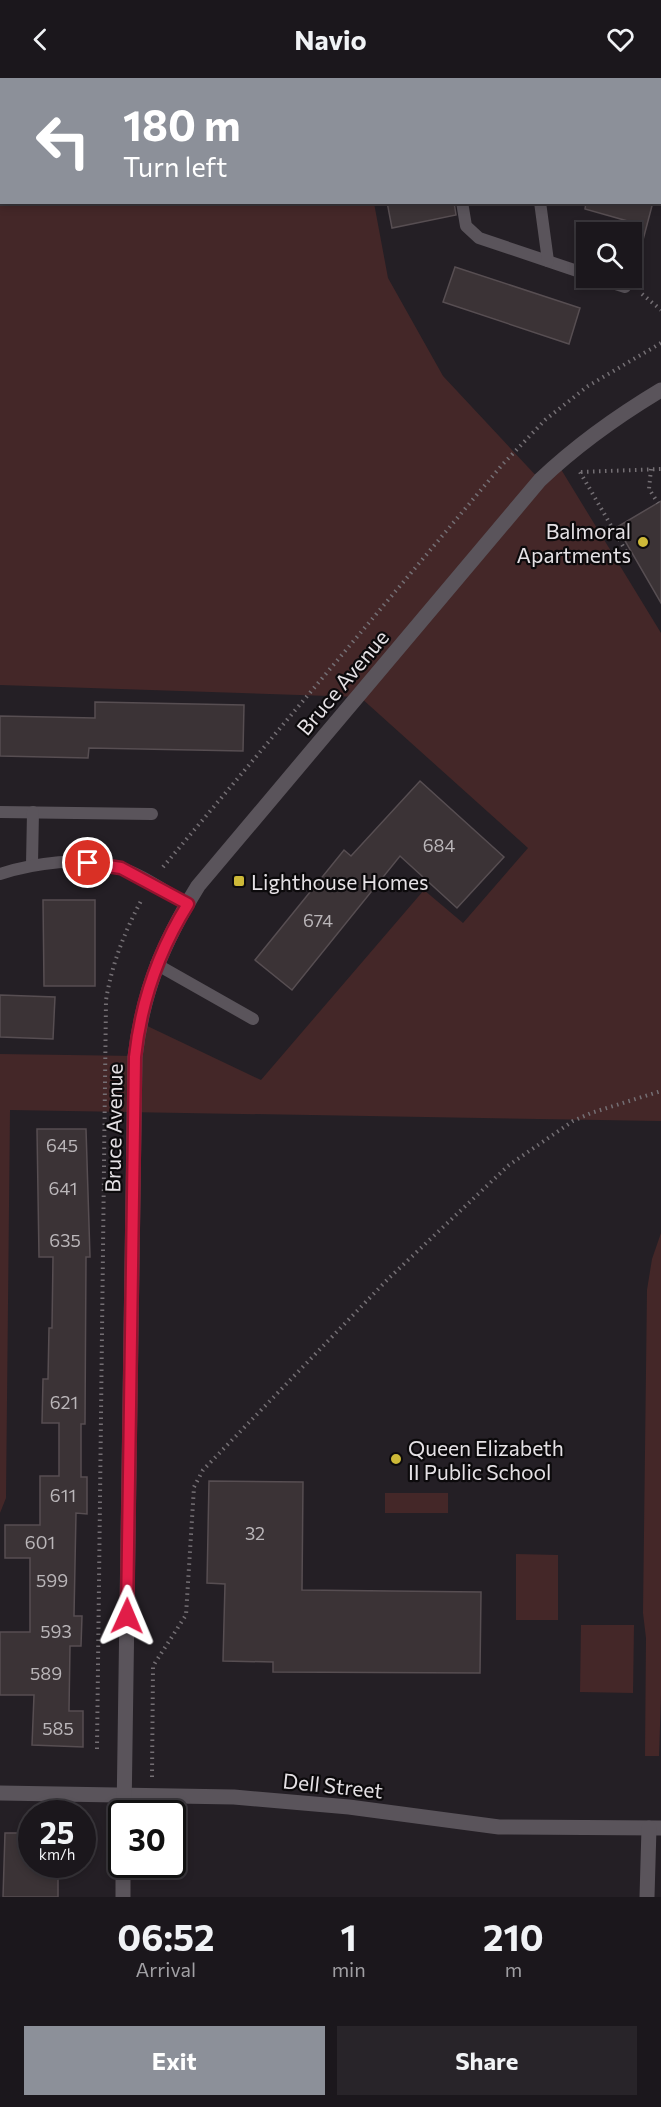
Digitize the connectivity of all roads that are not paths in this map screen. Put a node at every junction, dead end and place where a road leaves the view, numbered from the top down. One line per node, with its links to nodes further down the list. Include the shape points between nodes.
1 (462, 204): 3 (lane, via 466,226 479,238)
2 (540, 204): 3 (lane)
3 (548, 261): 4 (lane)
4 (576, 271)
5 (661, 390): 11 (street, Bruce Avenue, via 612,419 540,480 198,886)
6 (0, 812): 7 (lane)
7 (33, 812): 8 (lane); 9 (lane)
8 (152, 814)
9 (32, 864): 10 (lane); 11 (lane, via 105,863)
10 (0, 874)
11 (188, 904): 12 (street, Bruce Avenue)
12 (156, 964): 13 (lane); 15 (street, Bruce Avenue, via 139,1021 135,1057)
13 (254, 1019)
14 (0, 1793): 15 (street, Dell Street)
15 (124, 1794): 16 (street, Bruce Avenue); 17 (street, Dell Street, via 288,1800 499,1827)
16 (124, 1800)
17 (655, 1828): 20 (street)
18 (123, 1878): 19 (street)
19 (123, 1897)
20 (647, 1897)

